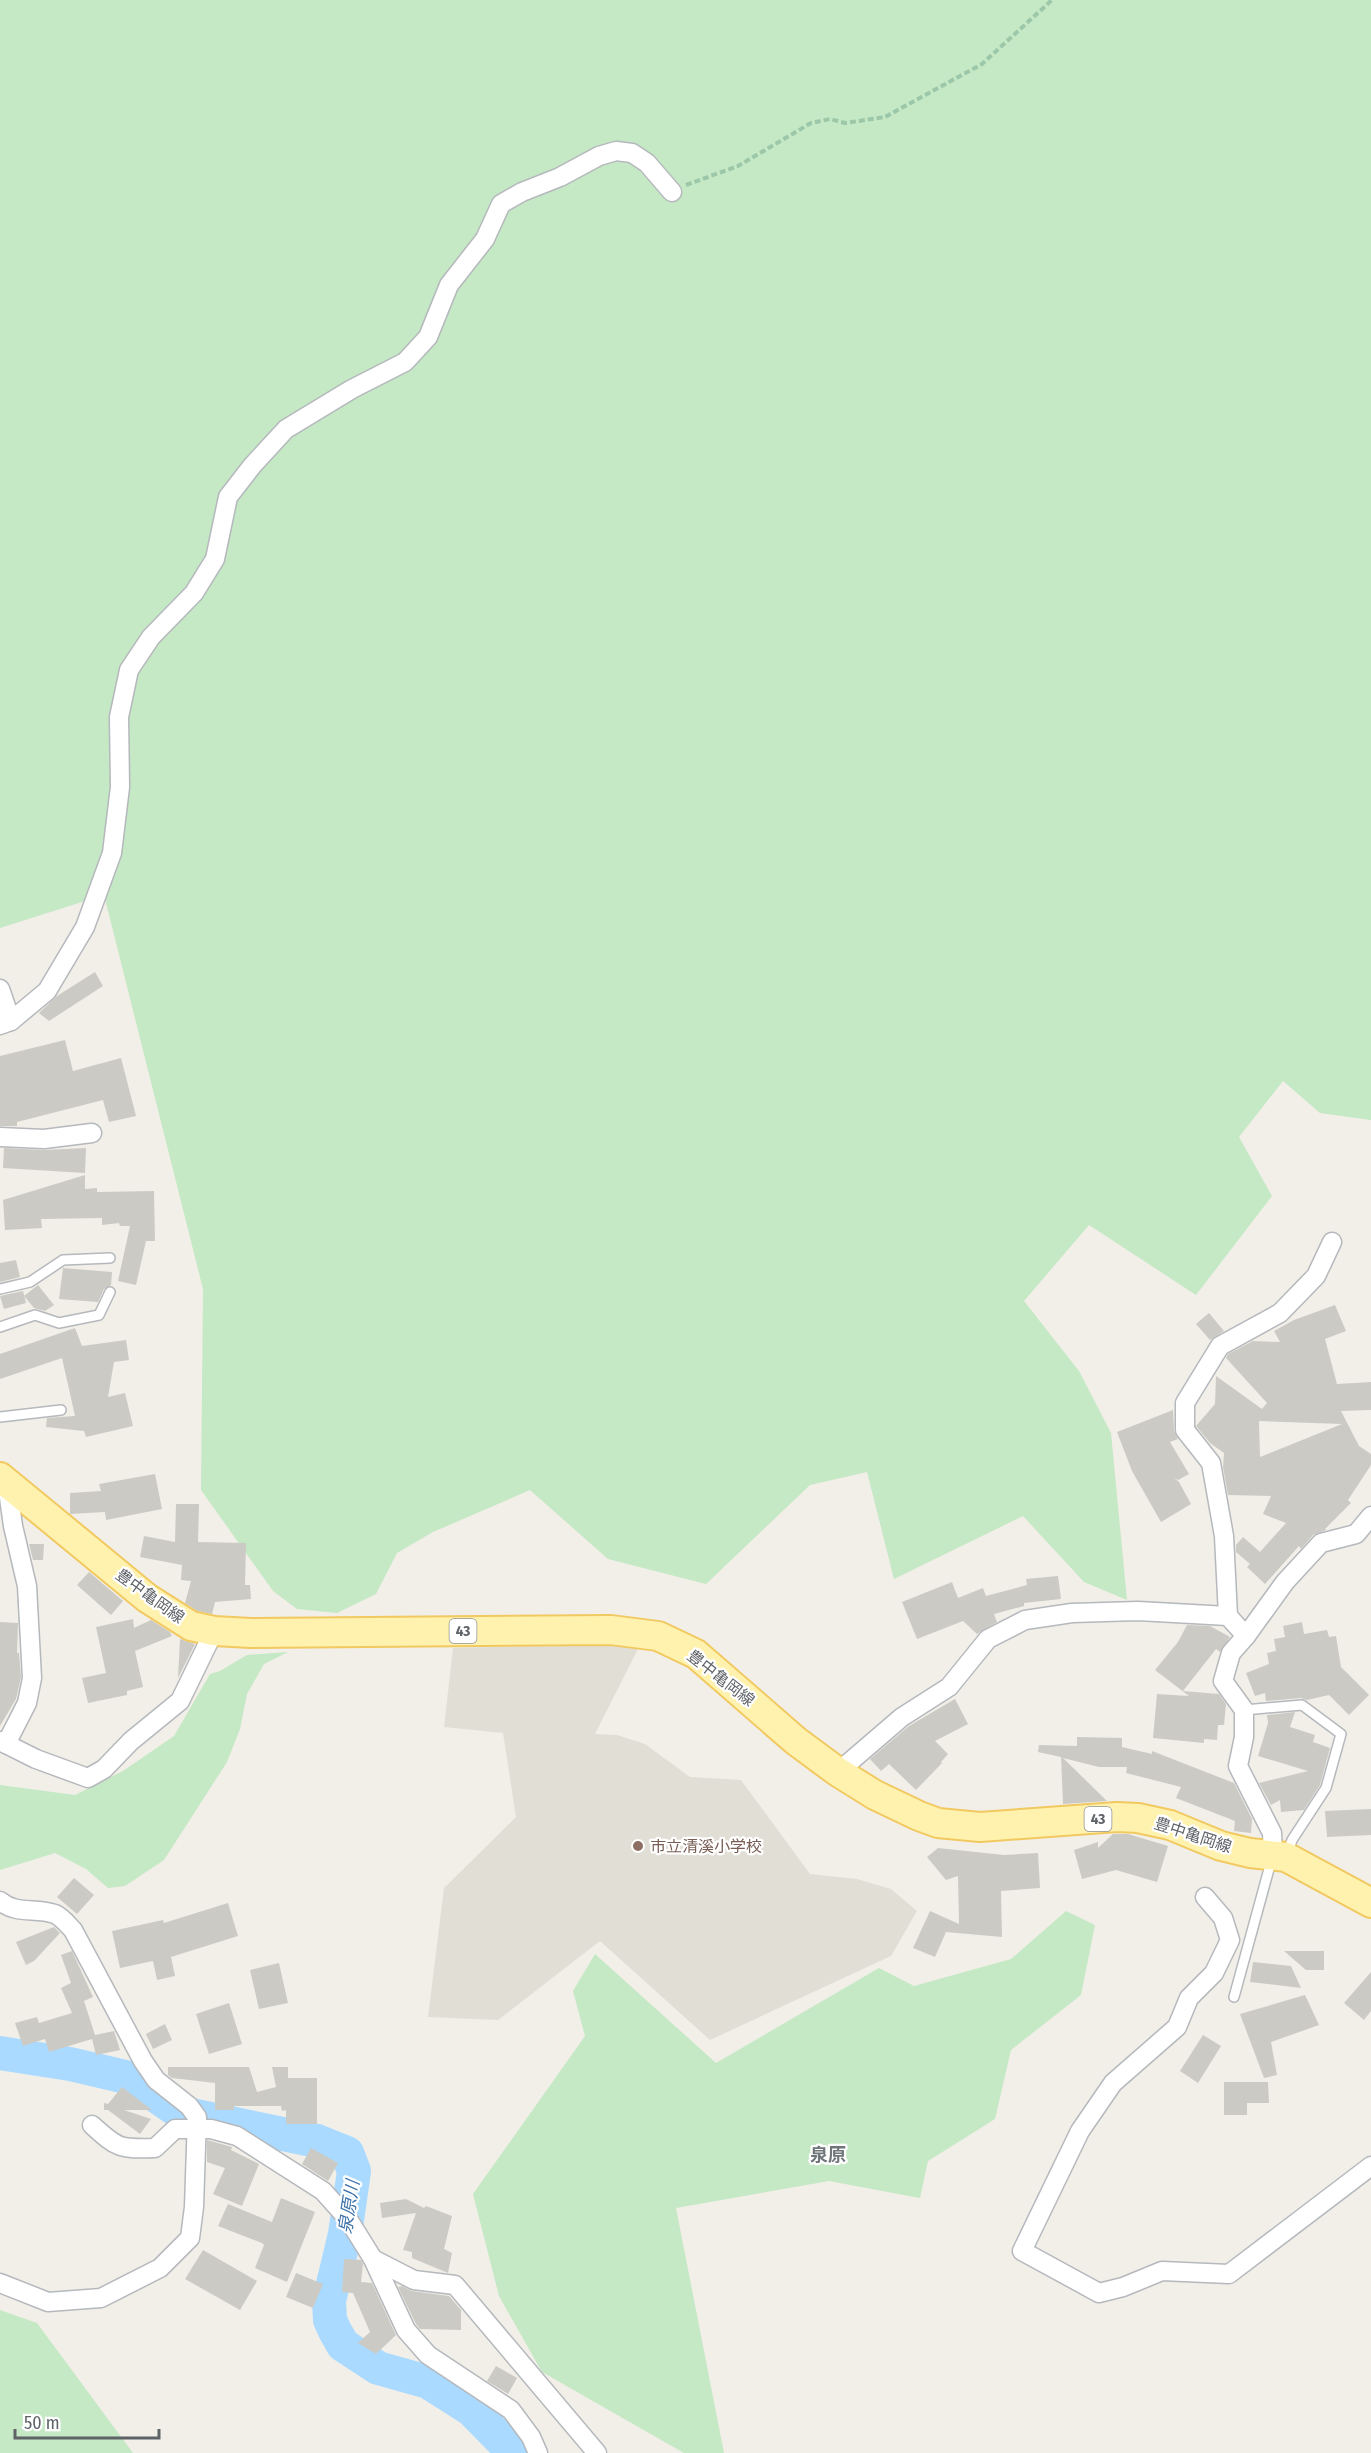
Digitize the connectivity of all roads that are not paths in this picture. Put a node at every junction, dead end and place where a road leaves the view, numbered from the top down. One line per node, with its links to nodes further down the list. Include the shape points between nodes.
1 (672, 192): 3 (street, via 647,163 632,153 616,152 599,156 501,204 485,239 449,285 428,337 405,362 286,429 252,466 228,497 215,559 194,593 151,637 129,670 119,717 120,787 112,853 85,927 47,991)
2 (0, 989): 3 (street)
3 (6, 1023)
4 (92, 1133): 5 (street, via 44,1140)
5 (0, 1137)
6 (1332, 1242): 15 (street, via 1316,1276 1280,1313 1220,1346 1185,1402 1185,1430 1211,1463 1224,1536)
7 (110, 1258): 8 (lane, via 63,1260 30,1282)
8 (0, 1288)
9 (110, 1292): 10 (lane, via 99,1315 59,1323 35,1315)
10 (0, 1327)
11 (61, 1410): 12 (lane)
12 (0, 1417)
13 (3, 1480): 16 (main road, 豊中亀岡線 / 43, via 147,1598 192,1626); 19 (street, via 27,1586 32,1678 27,1703)
14 (1371, 1516): 17 (street, via 1356,1534 1321,1544 1285,1582)
15 (1228, 1616): 17 (street); 20 (street, via 1138,1611 1072,1613 1025,1620 988,1639 949,1687 902,1717)
16 (213, 1631): 19 (street, via 180,1701 104,1769 88,1778); 20 (main road, 豊中亀岡線 / 43, via 611,1630 658,1636 696,1654 796,1741)
17 (1246, 1636): 18 (street, via 1231,1653 1223,1681)
18 (1244, 1710): 21 (street, via 1238,1766 1272,1833); 21 (lane, via 1302,1705 1341,1734 1326,1788)
19 (3, 1742)
20 (838, 1772): 21 (main road, 豊中亀岡線 / 43, via 896,1806 938,1823 980,1827 1138,1818 1170,1825 1221,1846)
21 (1279, 1856): 24 (main road, 豊中亀岡線 / 43); 25 (lane)
22 (1205, 1897): 28 (street, via 1223,1918 1230,1940 1214,1973 1190,1998 1177,2027 1113,2083 1080,2131 1022,2251 1099,2293 1162,2271 1229,2274)
23 (0, 1902): 27 (street, via 16,1910 57,1915 73,1930 143,2061 156,2080 189,2106 197,2117)
24 (1371, 1903)
25 (1234, 1997)
26 (92, 2125): 27 (street, via 123,2149 155,2148 175,2129)
27 (197, 2129): 29 (street, via 237,2136 323,2192 348,2219); 30 (street, via 190,2238 159,2268 101,2298 48,2302)
28 (1371, 2166)
29 (373, 2259): 31 (street, via 406,2330 428,2355 511,2410); 32 (street, via 414,2280 455,2285)
30 (0, 2283)
31 (538, 2453)
32 (597, 2453)

